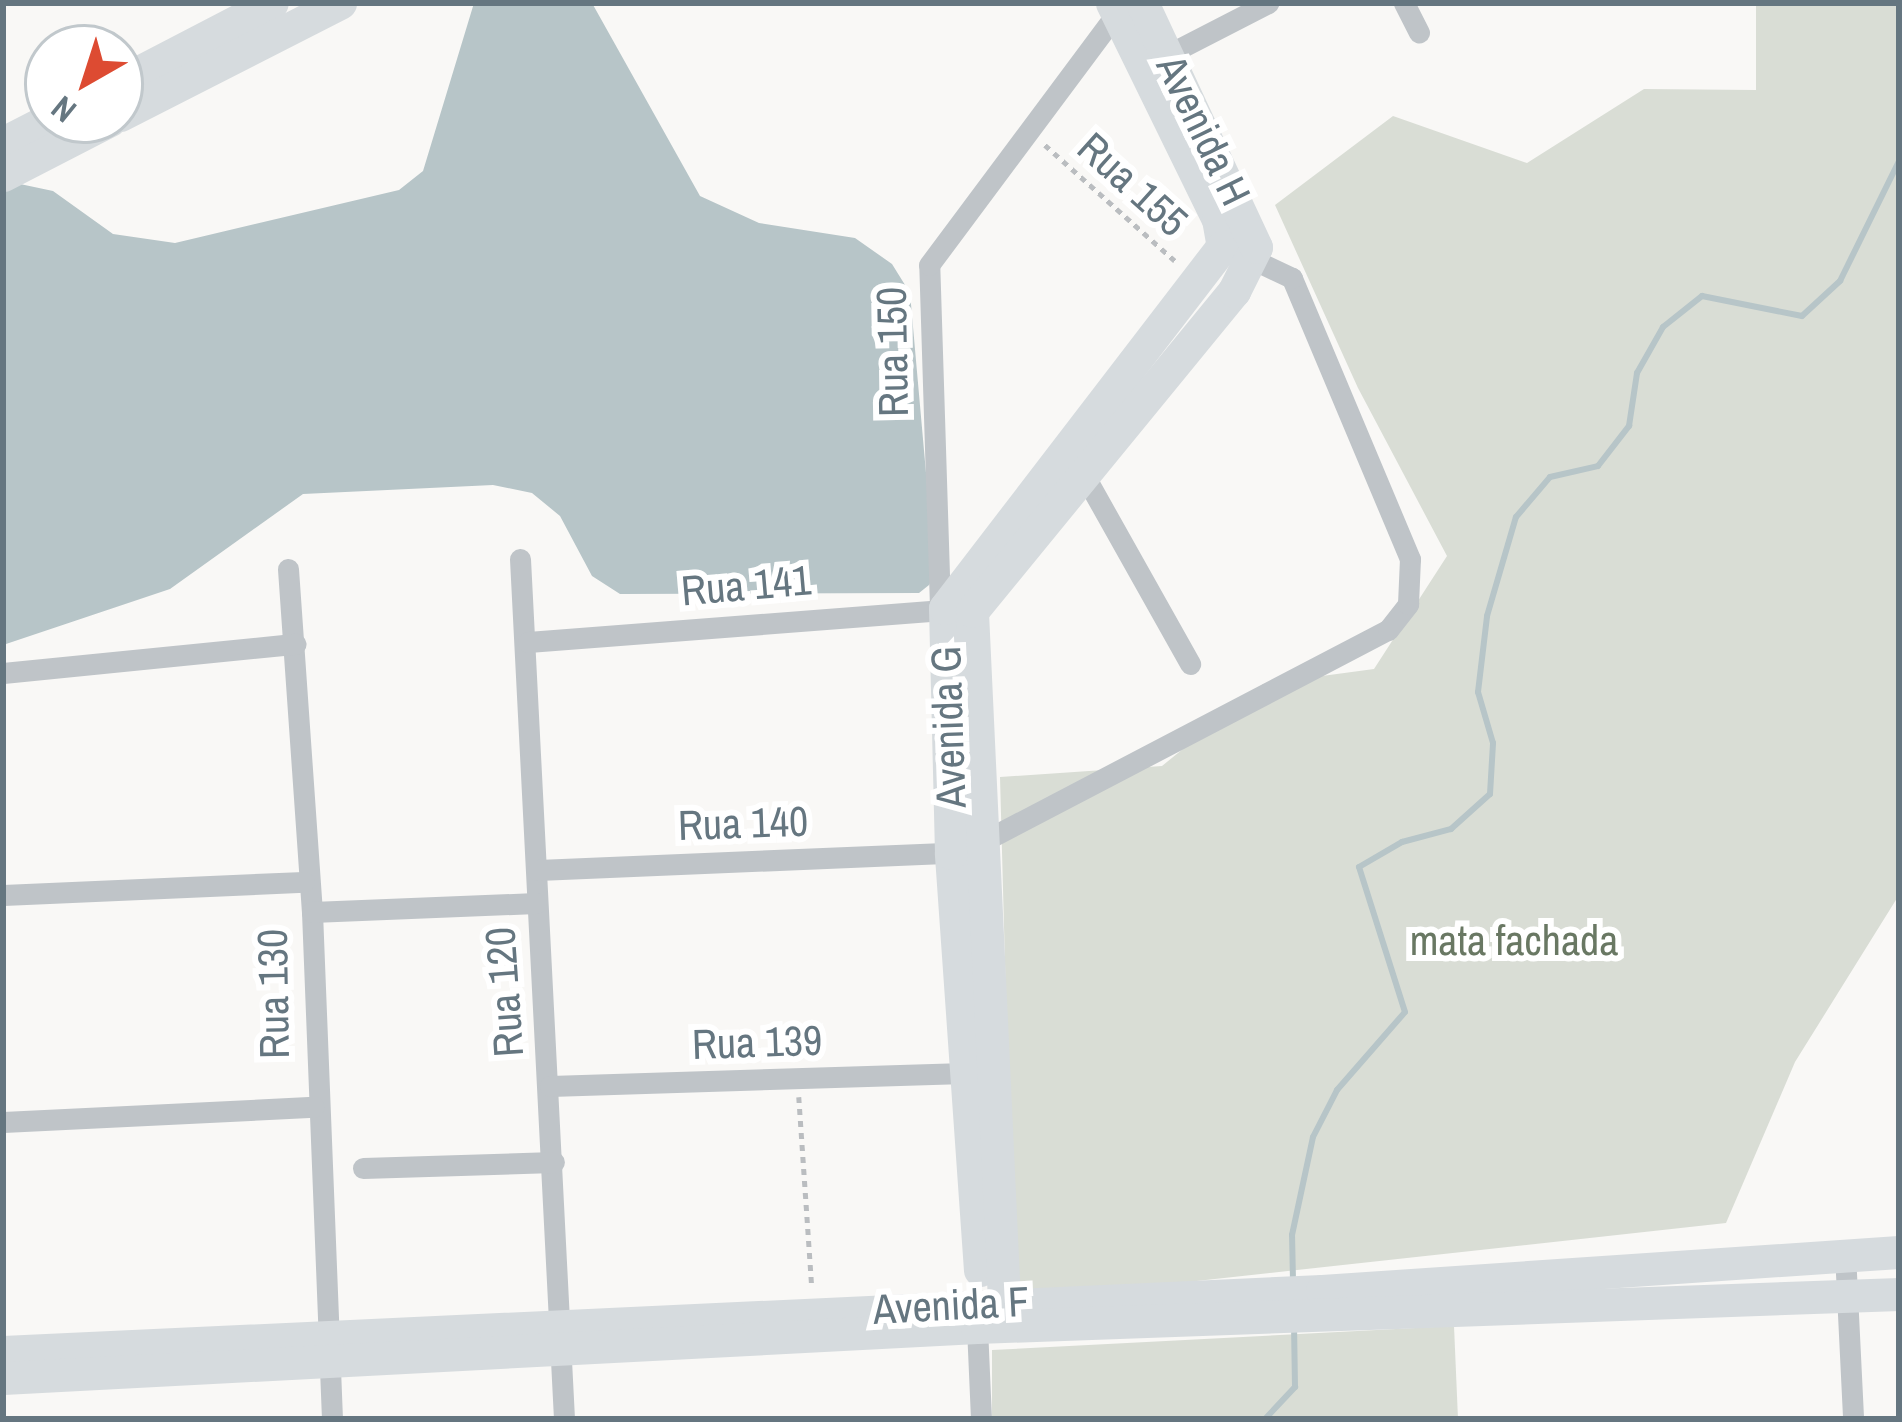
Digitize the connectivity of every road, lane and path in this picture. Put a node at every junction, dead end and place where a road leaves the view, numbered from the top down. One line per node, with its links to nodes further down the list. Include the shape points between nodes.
1 (272, 3): 8 (main road)
2 (340, 3): 9 (main road)
3 (1268, 3): 7 (street)
4 (1404, 3): 6 (street)
5 (1124, 6): 7 (main road, Avenida H); 10 (street, Rua 150); 13 (main road, Avenida H)
6 (1419, 32)
7 (1167, 55): 13 (main road, Avenida H, via 1249,221)
8 (144, 70)
9 (144, 103)
10 (1027, 129): 14 (path, Rua 155); 18 (street, Rua 150, via 929,265)
11 (63, 144): 12 (main road)
12 (3, 175)
13 (1239, 253): 14 (main road, Avenida G); 15 (main road, Avenida G); 23 (street, via 1292,278 1410,559 1408,604 1388,630)
14 (1199, 283): 18 (main road, Avenida G)
15 (1083, 473): 18 (main road, Avenida G); 21 (street)
16 (520, 559): 19 (street, Rua 120)
17 (288, 569): 20 (street, Rua 130)
18 (952, 609): 19 (street, Rua 141); 23 (main road, Avenida G)
19 (528, 642): 24 (street, Rua 120)
20 (296, 644): 22 (street); 25 (street, Rua 130)
21 (1190, 664)
22 (3, 673)
23 (967, 848): 24 (street, Rua 140); 29 (main road, Avenida G); 41 (main road, Avenida G)
24 (538, 870): 27 (street, Rua 120)
25 (304, 882): 26 (street); 28 (street, Rua 130)
26 (3, 896)
27 (536, 903): 28 (street); 31 (street, Rua 120)
28 (312, 912): 32 (street, Rua 130)
29 (965, 1072): 30 (street, Rua 139); 41 (main road, Avenida G)
30 (798, 1081): 31 (street, Rua 139); 42 (path)
31 (550, 1086): 34 (street, Rua 120)
32 (314, 1107): 33 (street); 44 (street, Rua 130)
33 (3, 1122)
34 (554, 1162): 35 (street); 43 (street, Rua 120)
35 (363, 1168)
36 (1899, 1252): 37 (main road, Avenida F)
37 (1845, 1253): 39 (street); 40 (main road, Avenida F)
38 (1899, 1294): 39 (main road, Avenida F)
39 (1847, 1296): 40 (main road, Avenida F); 50 (street)
40 (1325, 1305): 41 (main road, Avenida F)
41 (988, 1310): 42 (main road, Avenida F); 43 (main road, Avenida F); 49 (street, Avenida G)
42 (814, 1313): 43 (main road, Avenida F)
43 (562, 1337): 44 (main road, Avenida F); 48 (street, Rua 120)
44 (329, 1348): 45 (main road, Avenida F); 46 (main road, Avenida F); 47 (street, Rua 130)
45 (3, 1352)
46 (3, 1378)
47 (332, 1419)
48 (564, 1419)
49 (982, 1419)
50 (1853, 1419)

